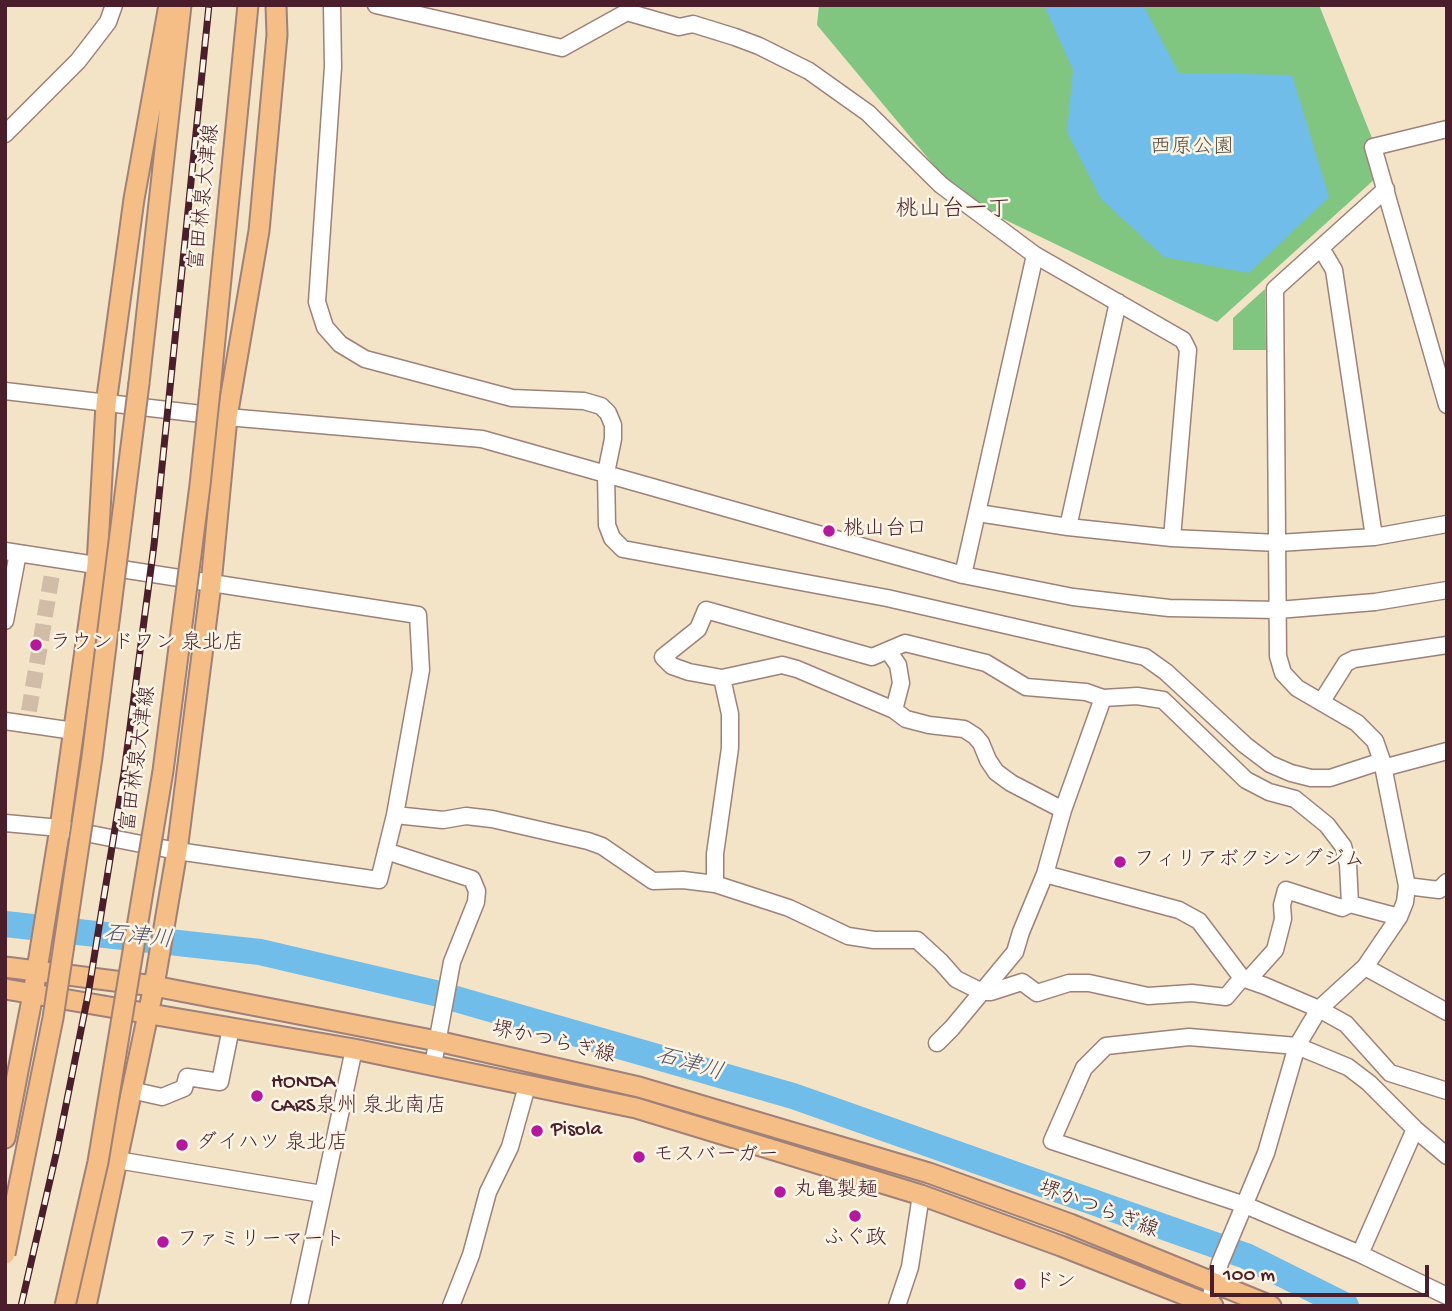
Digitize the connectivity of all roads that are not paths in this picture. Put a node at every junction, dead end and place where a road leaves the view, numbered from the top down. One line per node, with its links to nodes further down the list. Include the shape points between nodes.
1 (114, 5): 9 (street, via 108,22 78,61)
2 (169, 5): 15 (main road, via 134,199)
3 (181, 5): 81 (main road, bridge, via 92,757 53,1018)
4 (248, 5): 86 (main road, 富田林泉大津線, bridge, via 200,485 163,771 98,1162)
5 (276, 5): 17 (main road, via 259,232)
6 (332, 5): 18 (street, via 333,67 317,302 325,327 340,344 365,359 512,398 601,405 613,425)
7 (376, 5): 12 (street, via 562,48 627,12 679,27 693,24 759,46 809,71 868,113 941,185)
8 (1447, 129): 10 (street, via 1373,147)
9 (5, 134)
10 (1386, 189): 11 (street); 16 (street)
11 (1321, 248): 22 (street, via 1334,270); 24 (street, via 1275,289)
12 (1035, 255): 13 (street); 19 (street)
13 (1118, 302): 21 (street); 23 (street, via 1183,341 1188,350)
14 (5, 391): 15 (street)
15 (106, 404): 17 (street); 26 (main road)
16 (1447, 405)
17 (227, 418): 18 (street, via 482,439); 28 (main road)
18 (606, 474): 27 (street); 41 (street, via 607,525 623,549 887,598 1145,657 1270,764 1311,778 1331,778)
19 (978, 513): 21 (street); 27 (street)
20 (1447, 524): 22 (street)
21 (1068, 527): 23 (street)
22 (1374, 537): 24 (street)
23 (1172, 538): 24 (street)
24 (1278, 543): 30 (street)
25 (12, 552): 26 (street, via 54,566); 31 (street)
26 (97, 565): 28 (street); 39 (main road)
27 (963, 575): 30 (street, via 1073,597 1168,608)
28 (211, 584): 43 (street, via 418,615 421,670); 46 (main road)
29 (1447, 590): 30 (street)
30 (1278, 610): 36 (street, via 1278,656 1283,673 1297,688)
31 (5, 621)
32 (1447, 645): 36 (street, via 1354,659 1346,663)
33 (889, 652): 34 (street, via 872,657 706,610 698,629 663,657 689,673); 35 (street, via 905,643 932,648 986,663 1027,687 1086,692); 37 (street, via 898,665 901,684)
34 (722, 678): 37 (street, via 782,665); 50 (street, via 730,714 730,748)
35 (1103, 698): 42 (street); 52 (street, via 1163,700 1246,780 1307,806 1343,846)
36 (1322, 701): 41 (street, via 1368,733)
37 (894, 710): 42 (street, via 906,719 964,729 975,736 996,772)
38 (5, 721): 39 (street, via 28,718)
39 (74, 731): 45 (main road)
40 (1447, 751): 41 (street)
41 (1382, 765): 51 (street)
42 (1063, 810): 48 (street)
43 (395, 815): 47 (street); 50 (street, via 492,819 602,846 653,881)
44 (5, 823): 45 (street)
45 (60, 828): 46 (street); 54 (main road)
46 (177, 851): 47 (street, via 379,880); 58 (main road)
47 (386, 851): 66 (street, via 472,879 477,891 452,962)
48 (1045, 874): 57 (street, via 1179,910 1199,921); 60 (street, via 1015,952)
49 (1447, 882): 51 (street, via 1439,890)
50 (715, 884): 60 (street, via 789,908 848,936 918,940 956,979)
51 (1407, 886): 53 (street)
52 (1350, 904): 53 (street); 57 (street, via 1342,908 1286,890 1275,950)
53 (1399, 917): 56 (street)
54 (37, 965): 55 (main road, 堺かつらぎ線); 58 (main road, 堺かつらぎ線); 61 (main road)
55 (5, 967)
56 (1365, 967): 62 (street); 63 (street)
57 (1245, 979): 60 (street, via 1226,997 1192,993 1148,996 1089,983 1069,983 1037,993 1023,982); 62 (street)
58 (155, 980): 64 (main road); 66 (main road, 堺かつらぎ線)
59 (5, 989): 61 (main road)
60 (982, 992): 67 (street)
61 (33, 993): 64 (main road); 75 (main road)
62 (1320, 1010): 68 (street); 73 (street, via 1346,1024 1390,1073)
63 (1447, 1012)
64 (147, 1014): 65 (main road); 72 (main road)
65 (231, 1028): 69 (main road); 72 (street, via 220,1082 187,1077 184,1088 162,1097)
66 (439, 1032): 70 (street); 83 (main road, 堺かつらぎ線, via 929,1173)
67 (936, 1043)
68 (1297, 1046): 74 (street, via 1348,1067); 80 (street, via 1266,1153); 80 (street, via 1189,1037 1105,1046 1084,1068 1052,1141)
69 (354, 1049): 70 (main road); 78 (street)
70 (433, 1065): 71 (main road)
71 (527, 1086): 79 (main road, via 636,1108); 89 (street, via 510,1147 488,1192)
72 (131, 1090): 77 (main road)
73 (1447, 1091)
74 (1415, 1129): 76 (street); 82 (street)
75 (5, 1138)
76 (1447, 1156)
77 (117, 1160): 78 (street); 87 (main road)
78 (322, 1194): 88 (street)
79 (921, 1195): 85 (main road); 90 (street, via 910,1267)
80 (1244, 1205): 82 (street); 83 (street)
81 (5, 1254)
82 (1360, 1254): 84 (street)
83 (1218, 1272): 85 (street); 91 (main road, 堺かつらぎ線)
84 (1447, 1296)
85 (1209, 1305)
86 (65, 1306)
87 (86, 1306)
88 (299, 1306)
89 (451, 1306)
90 (897, 1306)
91 (1271, 1306)

